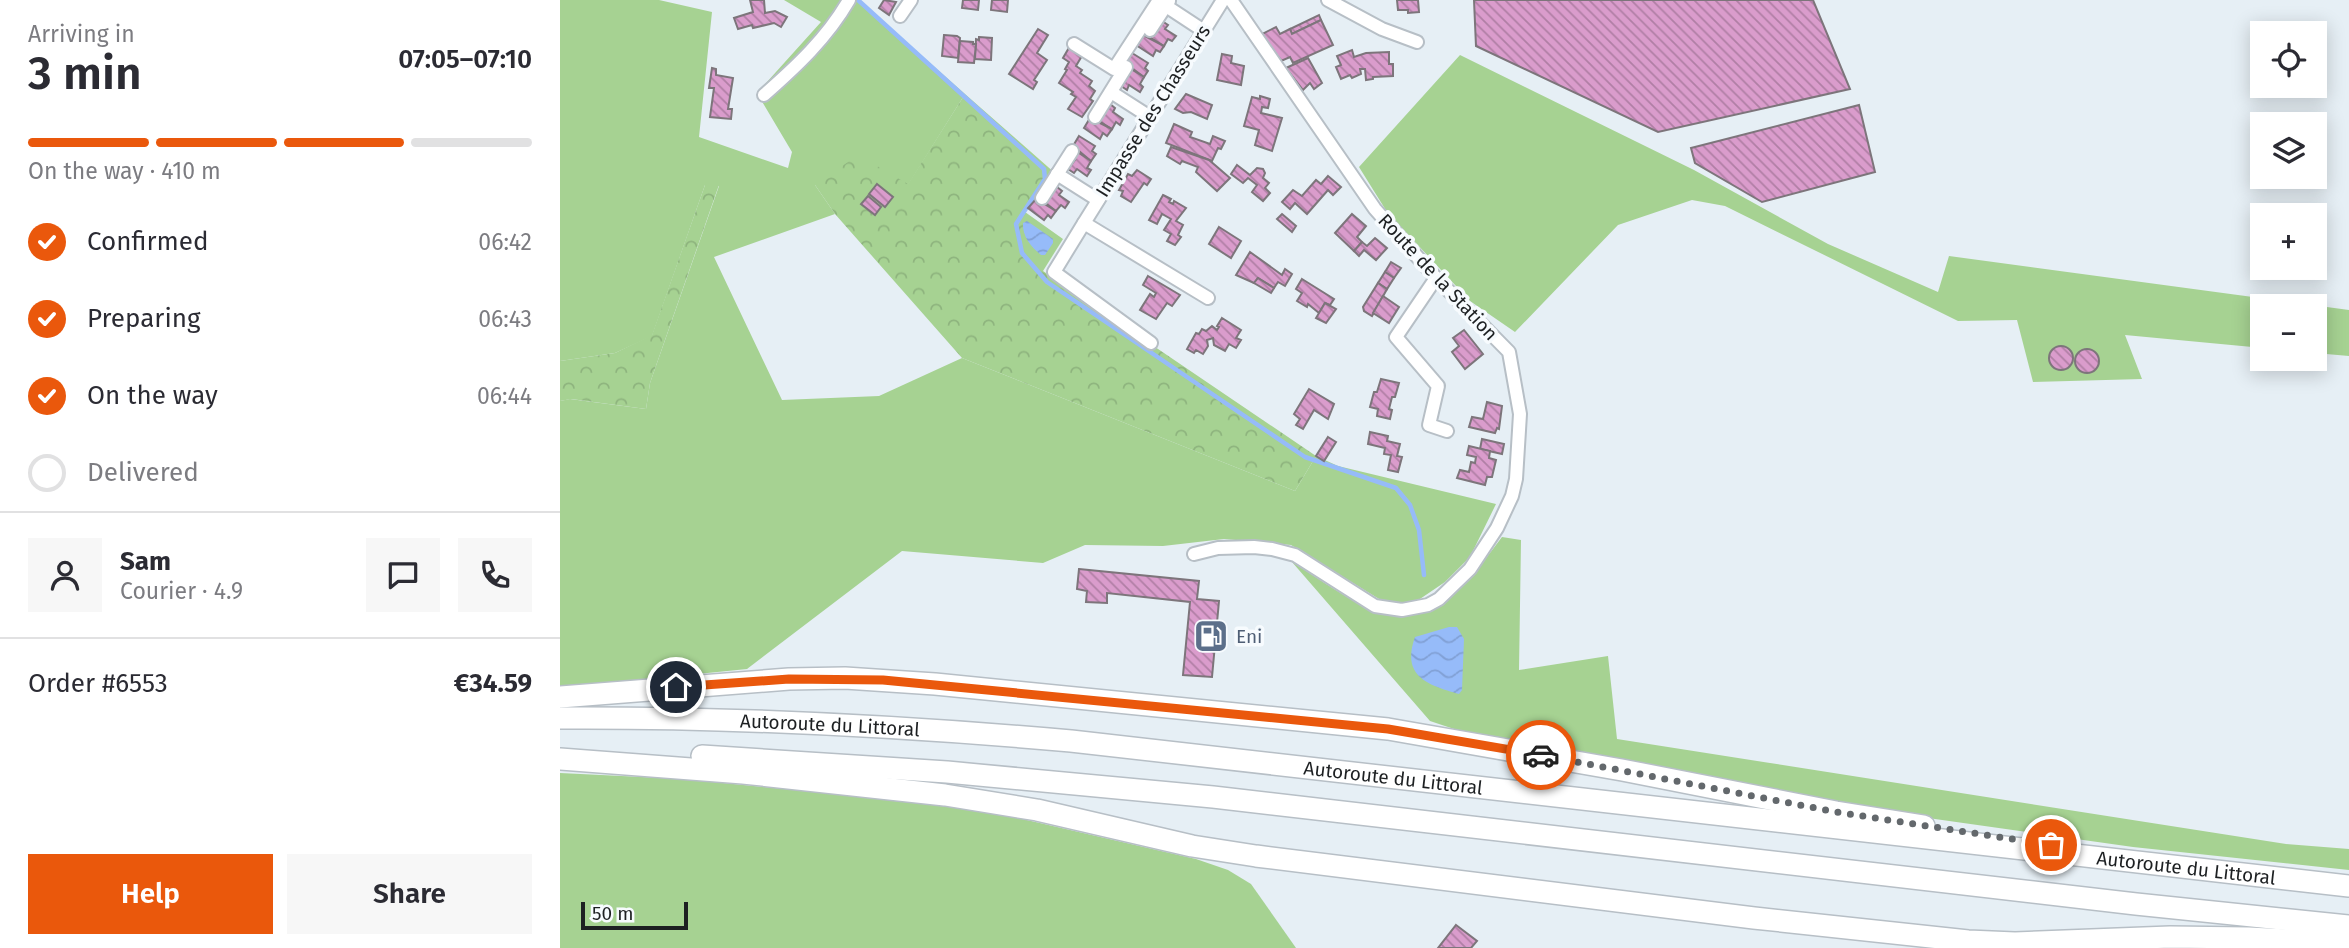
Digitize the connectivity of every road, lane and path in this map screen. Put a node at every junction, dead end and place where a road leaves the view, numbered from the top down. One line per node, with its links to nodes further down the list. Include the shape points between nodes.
1 (849, 0): 14 (street, via 834,27)
2 (911, 0): 7 (street)
3 (1223, 0): 9 (street, Impasse des Chasseurs)
4 (1231, 0): 22 (street, Route de la Station, via 1375,209)
5 (1328, 0): 10 (street)
6 (1165, 2): 8 (street); 9 (street); 11 (street, via 1114,69)
7 (900, 16)
8 (1150, 30)
9 (1204, 31): 16 (street, Impasse des Chasseurs)
10 (1417, 42)
11 (1074, 44)
12 (1126, 67): 13 (street)
13 (1111, 92): 15 (street); 16 (street)
14 (764, 95)
15 (1095, 117)
16 (1150, 117): 20 (street, Impasse des Chasseurs)
17 (1072, 151): 18 (street)
18 (1057, 174): 19 (street); 20 (street)
19 (1042, 198)
20 (1098, 200): 21 (street, Impasse des Chasseurs)
21 (1084, 223): 23 (street); 24 (street, Impasse des Chasseurs, via 1054,272)
22 (1436, 278): 25 (street, via 1396,337 1438,386 1429,425); 26 (street, Route de la Station, via 1509,352 1520,414 1512,496 1470,569 1439,599 1402,610 1375,606 1295,555 1254,547)
23 (1208, 298)
24 (1151, 343)
25 (1447, 431)
26 (1194, 554)
27 (560, 696): 30 (highway, via 845,678 1388,729 1836,812)
28 (560, 718): 30 (highway, Autoroute du Littoral, via 813,723 1071,741)
29 (560, 758): 32 (highway, Autoroute du Littoral, via 738,757 974,774); 33 (highway, via 945,795 1256,856 1968,942 2222,937)
30 (2293, 881): 31 (highway, Autoroute du Littoral)
31 (2349, 886)
32 (2349, 926)
33 (2349, 943)

